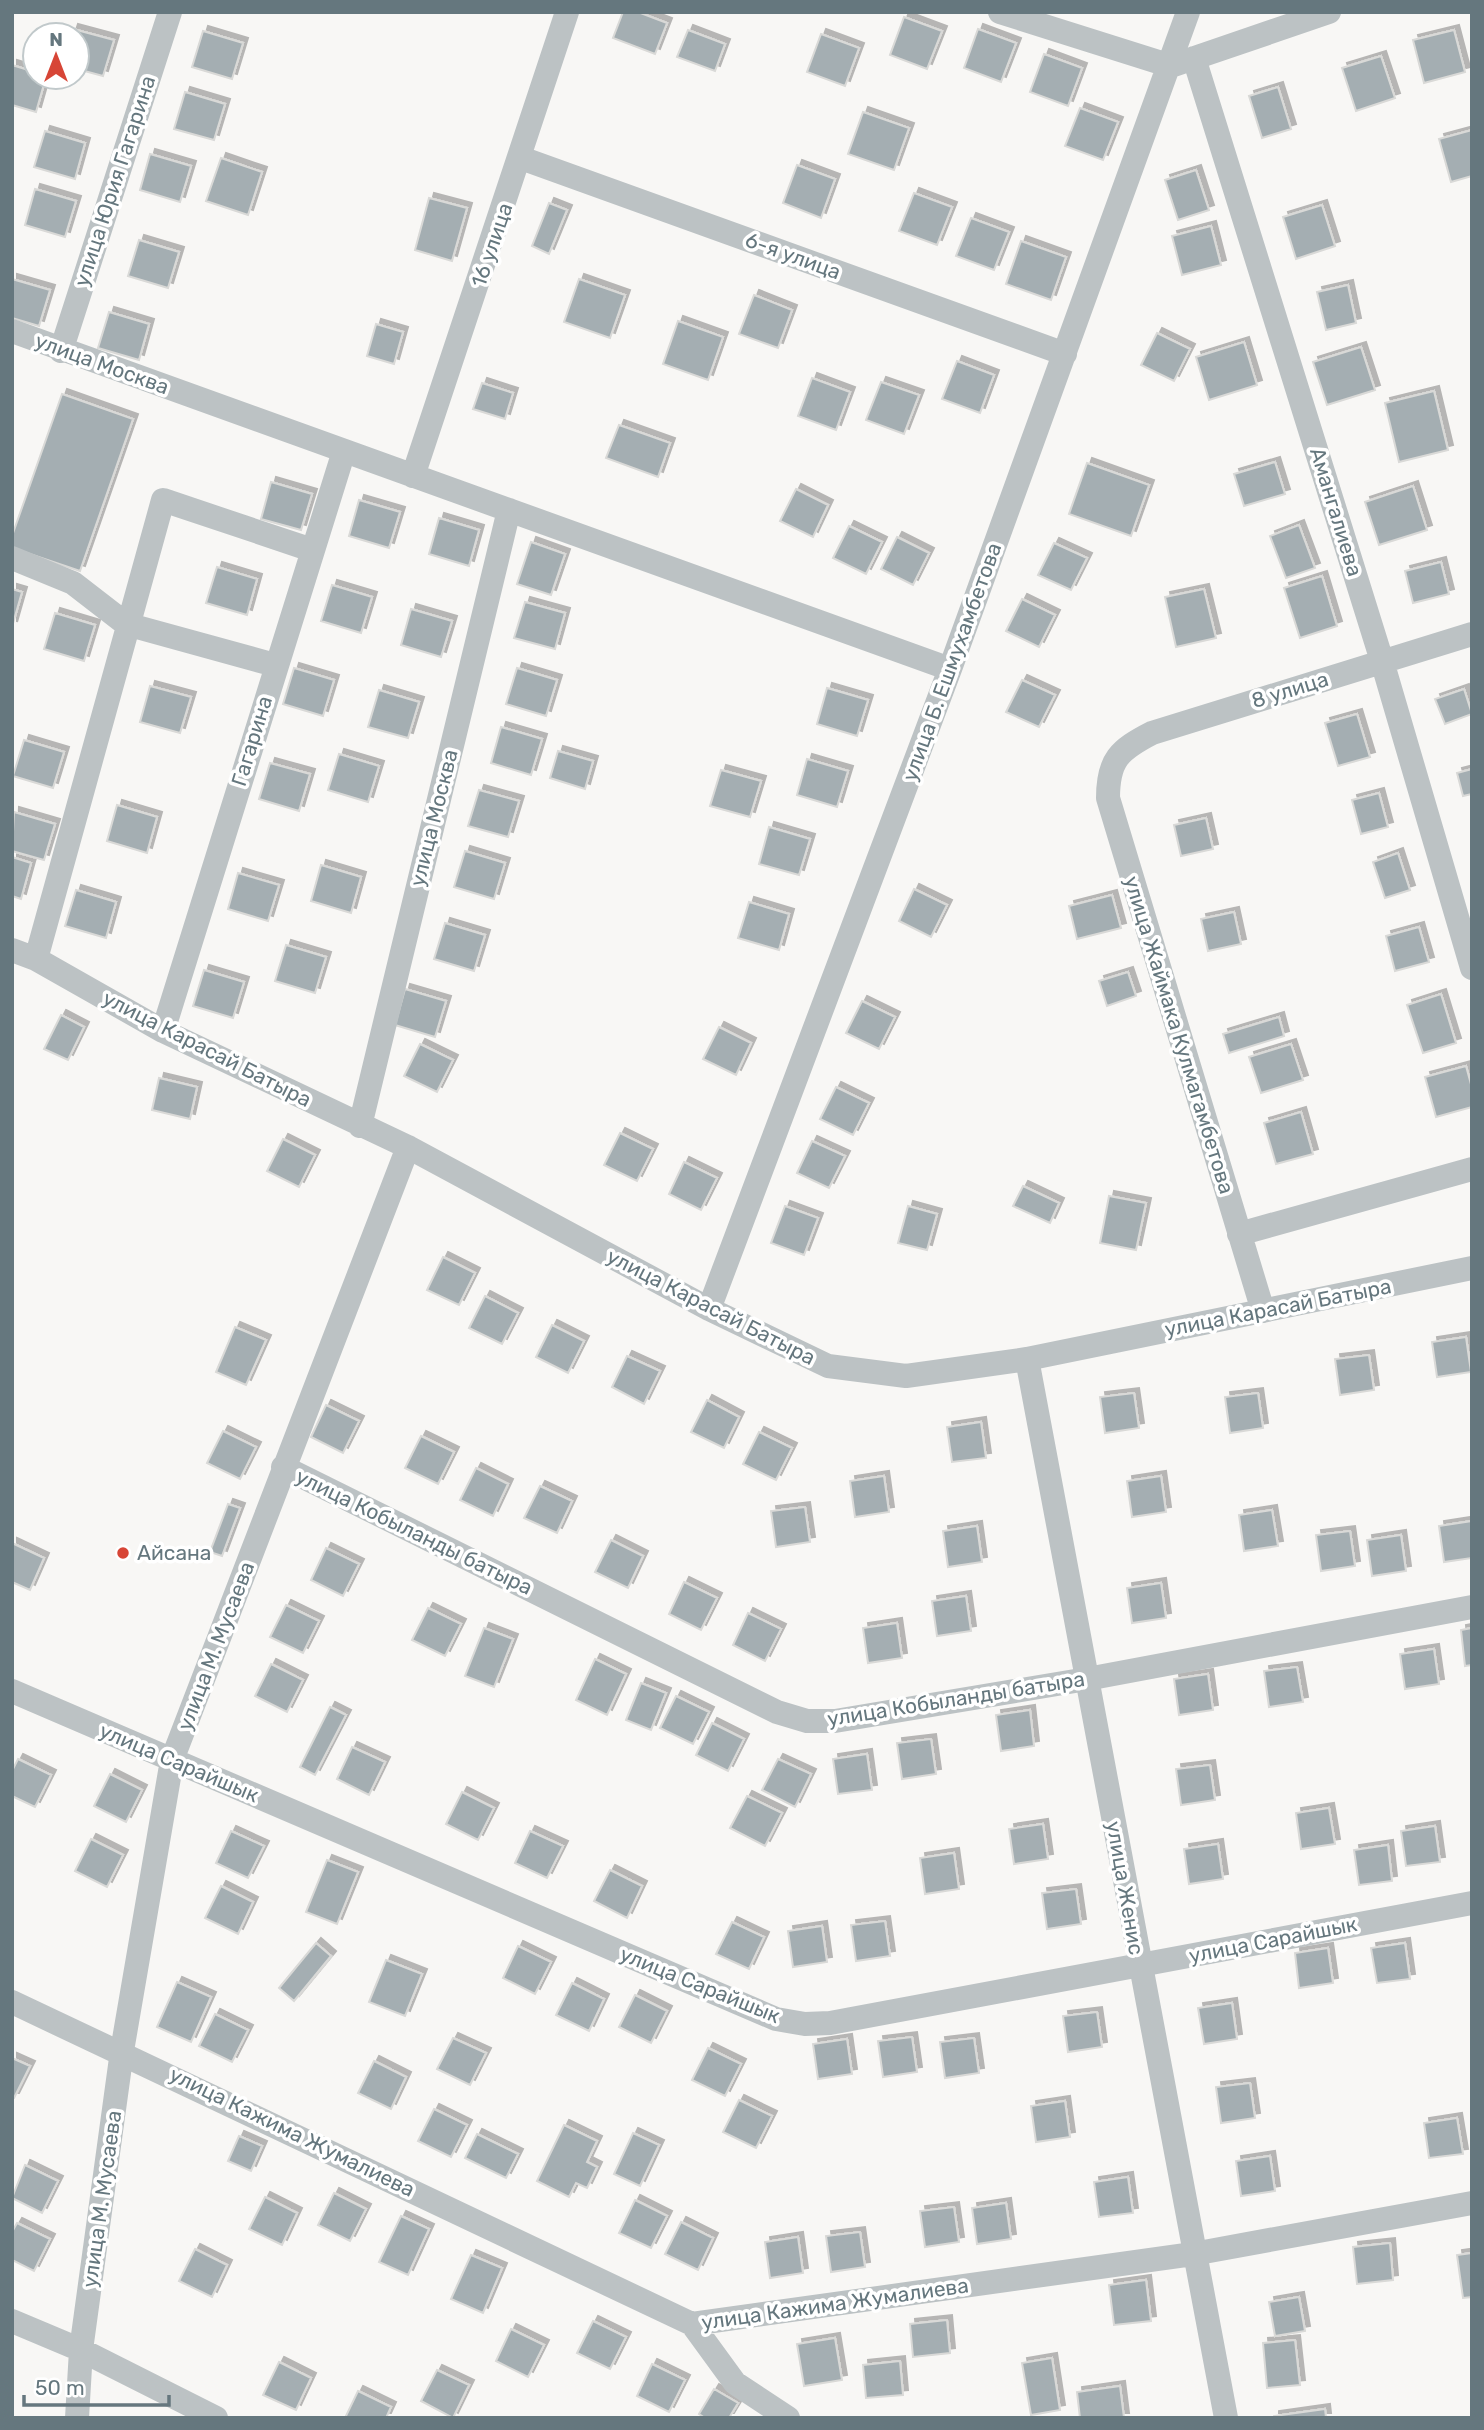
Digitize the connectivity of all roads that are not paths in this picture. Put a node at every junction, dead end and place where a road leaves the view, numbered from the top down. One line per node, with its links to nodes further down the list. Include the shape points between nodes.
1 (170, 12): 10 (street, улица Юрия Гагарина)
2 (568, 12): 8 (street, 16 улица)
3 (1000, 12): 7 (street)
4 (1188, 12): 7 (street, улица Б. Ешмухамбетова)
5 (1329, 12): 6 (street)
6 (1195, 58): 7 (street); 19 (street, Амангалиева)
7 (1171, 66): 11 (street, улица Б. Ешмухамбетова)
8 (521, 158): 11 (street, 6-я улица); 13 (street, 16 улица)
9 (12, 331): 10 (street, улица Москва)
10 (61, 351): 12 (street, улица Москва)
11 (1065, 354): 21 (street, улица Б. Ешмухамбетова)
12 (344, 452): 13 (street, улица Москва); 15 (street, Гагарина)
13 (413, 476): 14 (street, улица Москва)
14 (509, 510): 21 (street, улица Москва); 27 (street, улица Москва)
15 (312, 550): 17 (street, via 163,500); 20 (street, Гагарина)
16 (12, 558): 17 (street, via 73,583)
17 (126, 624): 20 (street); 24 (street)
18 (1472, 634): 19 (street, 8 улица)
19 (1382, 661): 22 (street, 8 улица, via 1152,733); 25 (street, Амангалиева)
20 (275, 665): 26 (street, Гагарина)
21 (950, 670): 32 (street, улица Б. Ешмухамбетова)
22 (1115, 758): 30 (street, улица Жаймака Кулмагамбетова, via 1108,776 1108,798)
23 (12, 950): 24 (street, улица Карасай Батыра)
24 (36, 959): 26 (street, улица Карасай Батыра)
25 (1472, 968)
26 (163, 1031): 27 (street, улица Карасай Батыра)
27 (360, 1126): 28 (street, улица Карасай Батыра)
28 (408, 1147): 32 (street, улица Карасай Батыра); 35 (street, улица М. Мусаева)
29 (1472, 1169): 30 (street)
30 (1239, 1234): 33 (street, улица Жаймака Кулмагамбетова)
31 (1472, 1268): 33 (street, улица Карасай Батыра)
32 (709, 1309): 34 (street, улица Карасай Батыра, via 828,1366 906,1376)
33 (1263, 1311): 34 (street, улица Карасай Батыра)
34 (1027, 1359): 37 (street, улица Женис)
35 (284, 1467): 37 (street, улица Кобыланды батыра, via 777,1712 807,1721 835,1721); 39 (street, улица М. Мусаева)
36 (1472, 1607): 37 (street, улица Кобыланды батыра)
37 (1087, 1679): 41 (street, улица Женис)
38 (12, 1691): 39 (street, улица Сарайшык)
39 (172, 1760): 41 (street, улица Сарайшык, via 776,2019 830,2023); 43 (street, улица М. Мусаева)
40 (1472, 1903): 41 (street, улица Сарайшык)
41 (1139, 1965): 45 (street, улица Женис)
42 (12, 2001): 43 (street, улица Кажима Жумалиева)
43 (122, 2051): 47 (street, улица Кажима Жумалиева); 48 (street, улица М. Мусаева)
44 (1472, 2203): 45 (street, улица Кажима Жумалиева)
45 (1193, 2254): 47 (street, улица Кажима Жумалиева); 52 (street, улица Женис)
46 (12, 2321): 48 (street)
47 (692, 2323): 51 (street, via 735,2382)
48 (81, 2350): 49 (street, улица М. Мусаева); 50 (street)
49 (77, 2418)
50 (216, 2418)
51 (788, 2418)
52 (1226, 2418)

